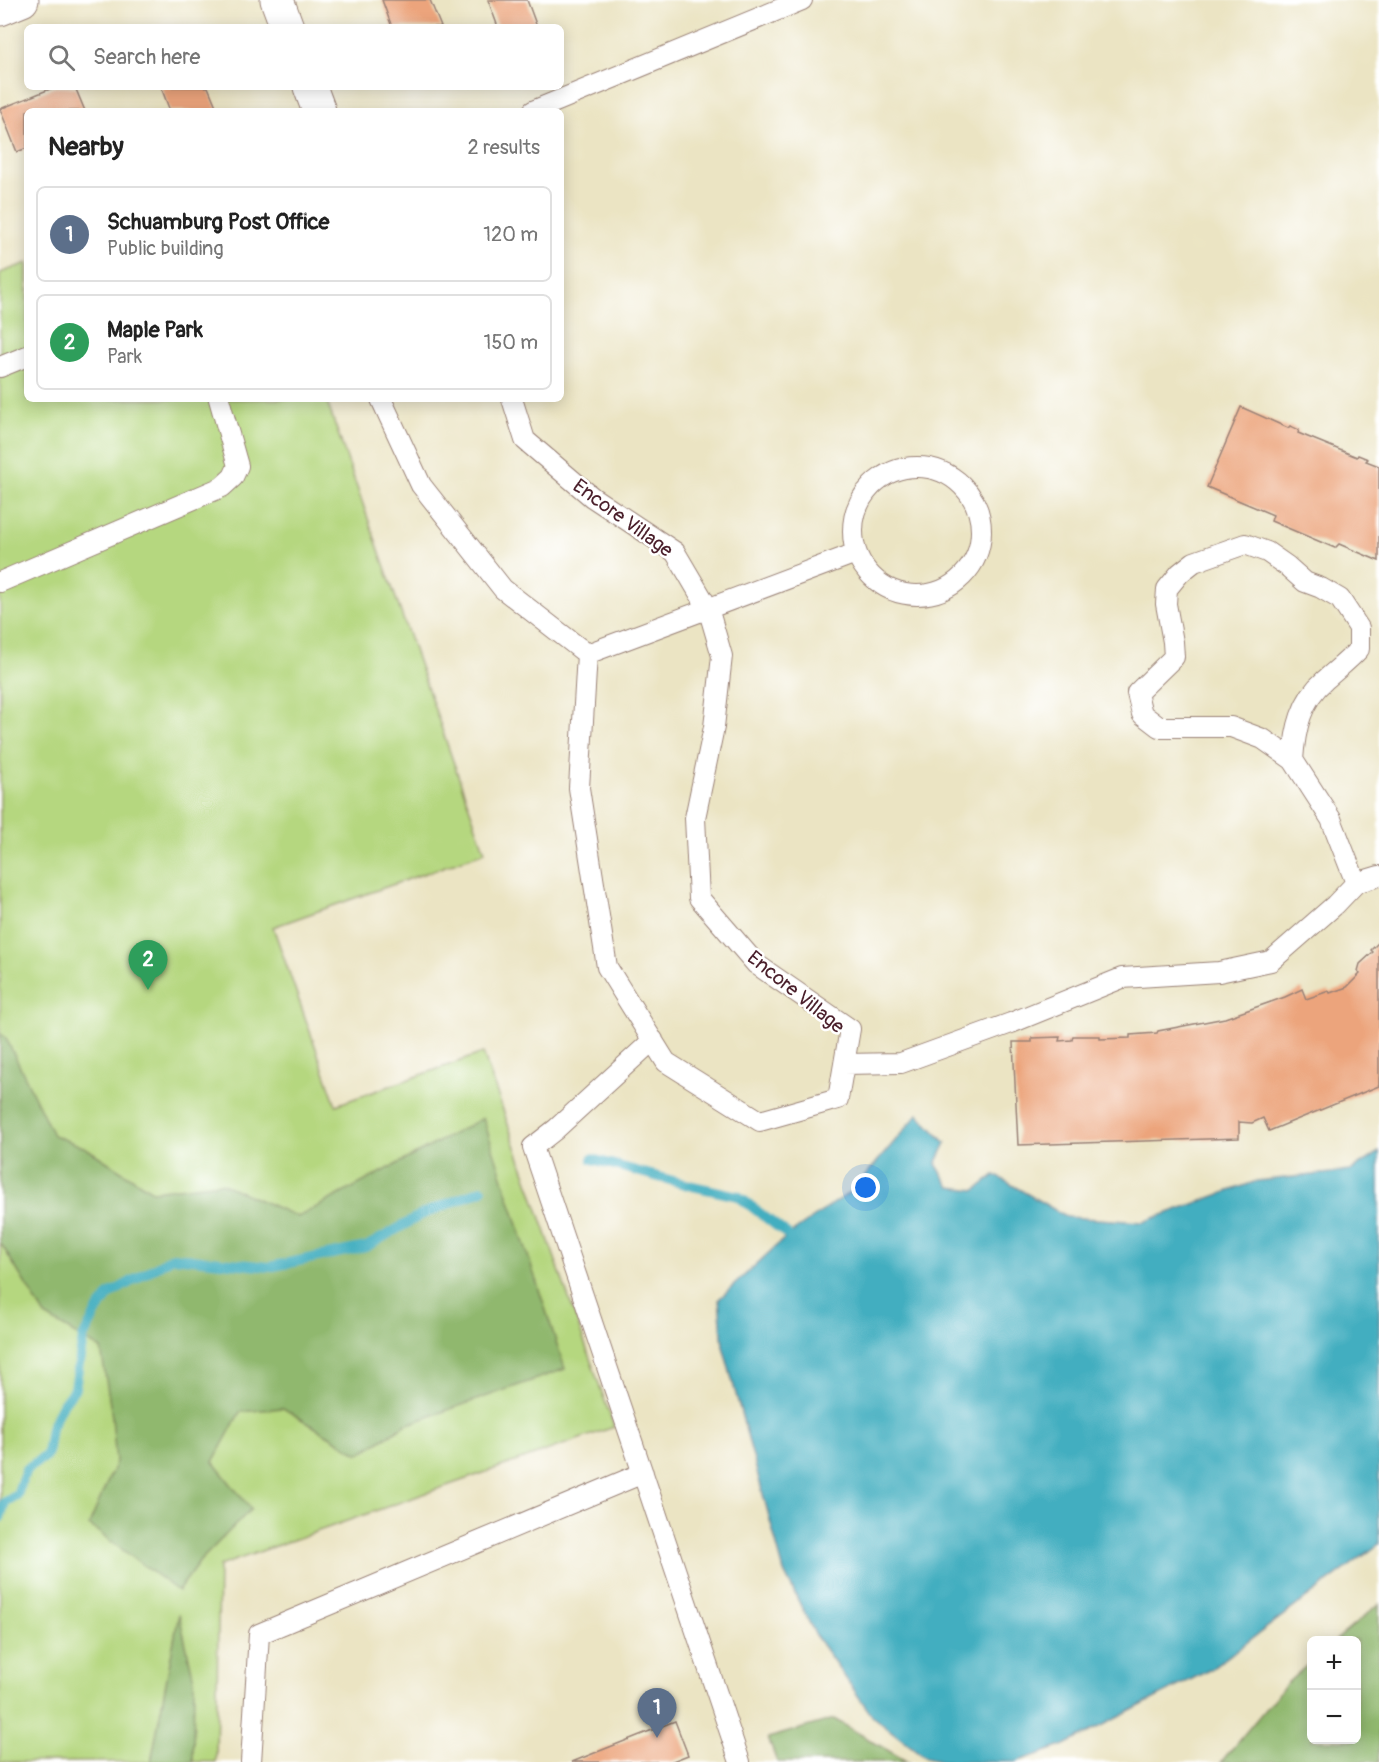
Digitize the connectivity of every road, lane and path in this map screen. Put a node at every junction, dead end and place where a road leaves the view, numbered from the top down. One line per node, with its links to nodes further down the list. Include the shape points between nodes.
1 (22, 0): 4 (street)
2 (277, 0): 5 (street)
3 (802, 0): 8 (lane)
4 (0, 9)
5 (286, 24)
6 (311, 90): 7 (street)
7 (318, 108)
8 (539, 108)
9 (24, 357): 10 (lane)
10 (0, 367)
11 (220, 402): 15 (lane, via 238,466 222,487)
12 (382, 402): 17 (lane, via 421,485 504,589)
13 (513, 402): 16 (lane, Encore Village, via 525,440 592,497 675,552)
14 (856, 553): 14 (lane, via 866,571 881,585 900,594 940,592 958,582 972,567 980,548 982,528 978,506 966,487 948,474 927,467 905,467 884,475 867,490 856,509 852,531); 16 (lane)
15 (0, 582)
16 (708, 608): 17 (lane); 22 (lane, Encore Village, via 722,656 714,727 695,819 699,898 756,964 850,1029)
17 (587, 654): 21 (lane, Encore Village, via 579,789 607,967)
18 (1293, 760): 18 (lane, via 1263,739 1231,726 1159,727 1142,714 1137,693 1174,657 1167,589 1194,562 1245,544 1267,552 1305,582 1340,600 1359,628 1359,649 1309,699 1294,737); 20 (lane, via 1331,819)
19 (1379, 876): 20 (lane)
20 (1356, 883): 22 (lane, via 1271,961 1219,972 1122,978 901,1064)
21 (653, 1041): 22 (lane, Encore Village, via 666,1062 760,1121 838,1099); 23 (lane, via 533,1148)
22 (844, 1064)
23 (643, 1473): 24 (lane, via 259,1634); 25 (lane)
24 (252, 1762)
25 (740, 1762)

